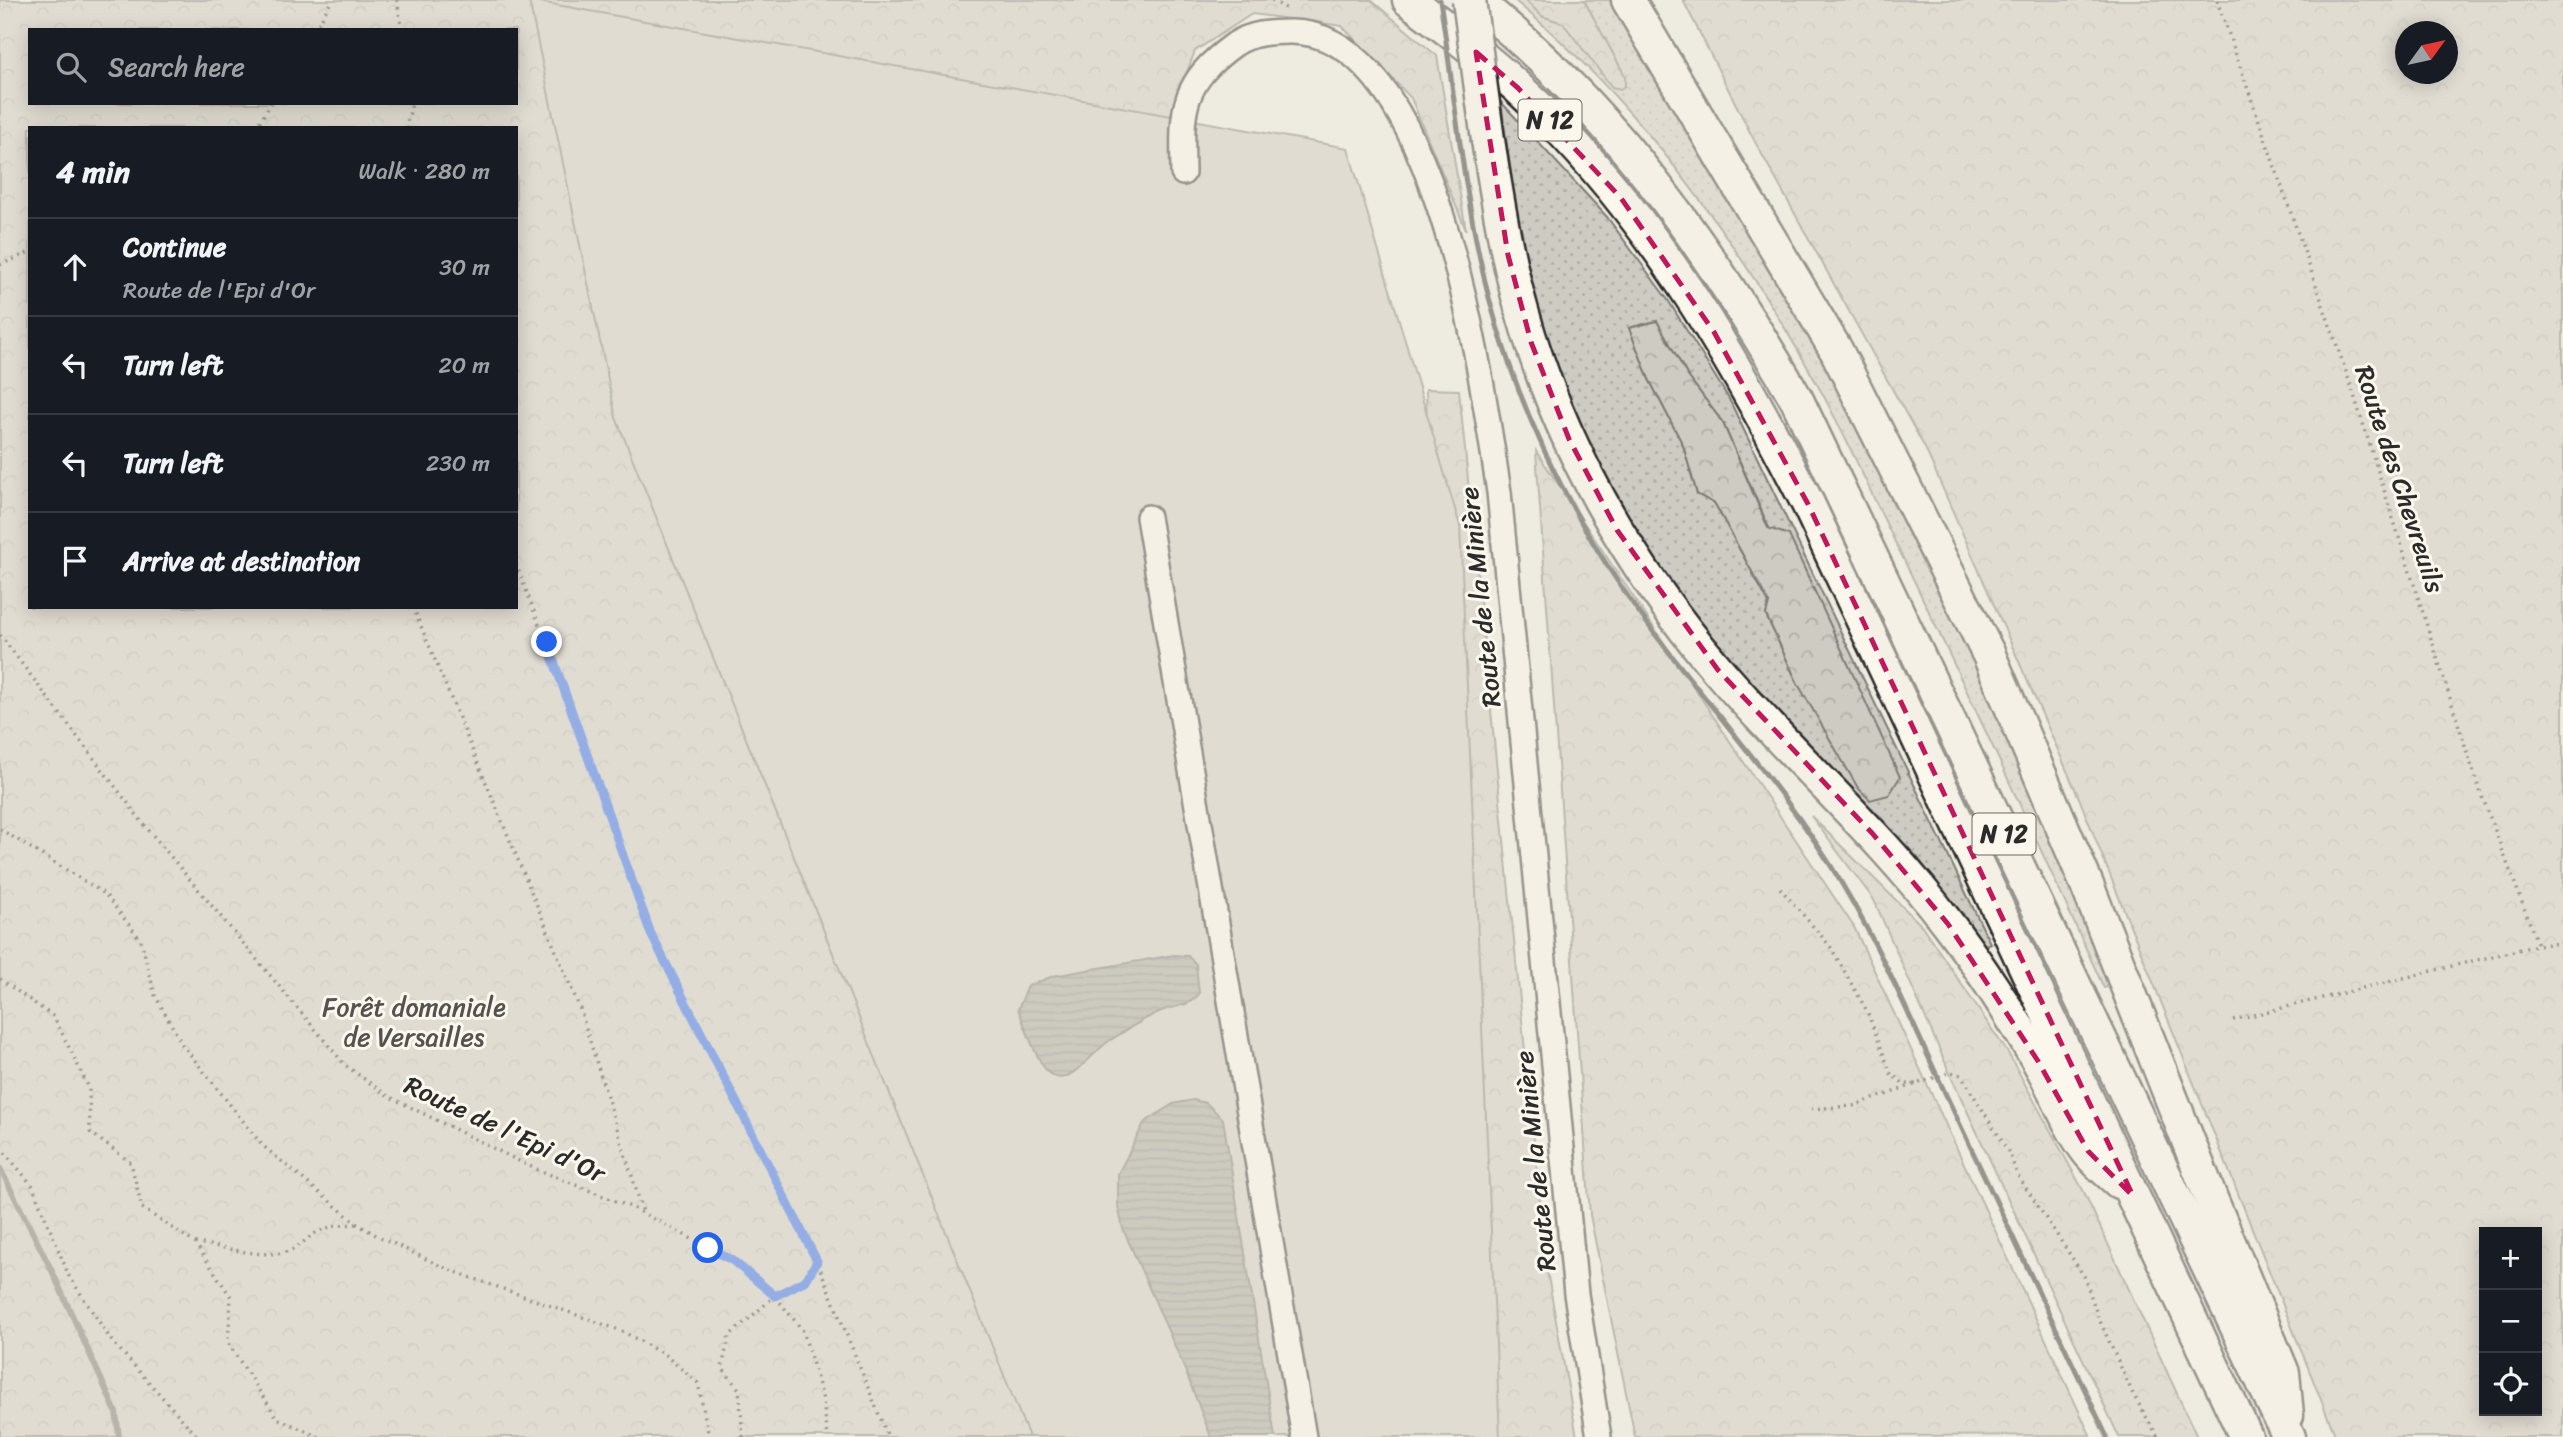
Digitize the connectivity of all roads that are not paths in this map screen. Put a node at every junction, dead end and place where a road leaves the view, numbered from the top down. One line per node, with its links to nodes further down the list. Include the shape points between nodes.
1 (1409, 0): 6 (highway, N 12, via 1508,79 1569,139 1621,198 1714,332 1808,504)
2 (1472, 0): 6 (highway, bridge, via 1488,140 1508,255 1531,342 1569,439 1617,530 1718,670 1872,833 1948,924 2038,1061 2088,1151); 10 (highway, N 12, via 1544,60 1651,178 1707,252 1797,400)
3 (1628, 0): 10 (highway, via 1836,350 1989,655 2087,885 2283,1373)
4 (1183, 173): 8 (street, Route de la Minière, via 1182,112 1190,89 1221,54 1247,36 1308,32 1348,50 1382,84 1412,135 1437,201 1478,365 1499,492 1576,1293)
5 (1148, 517): 7 (street)
6 (2133, 1196): 9 (highway, N 12)
7 (1304, 1437)
8 (1599, 1437)
9 (2246, 1437)
10 (2289, 1437)

